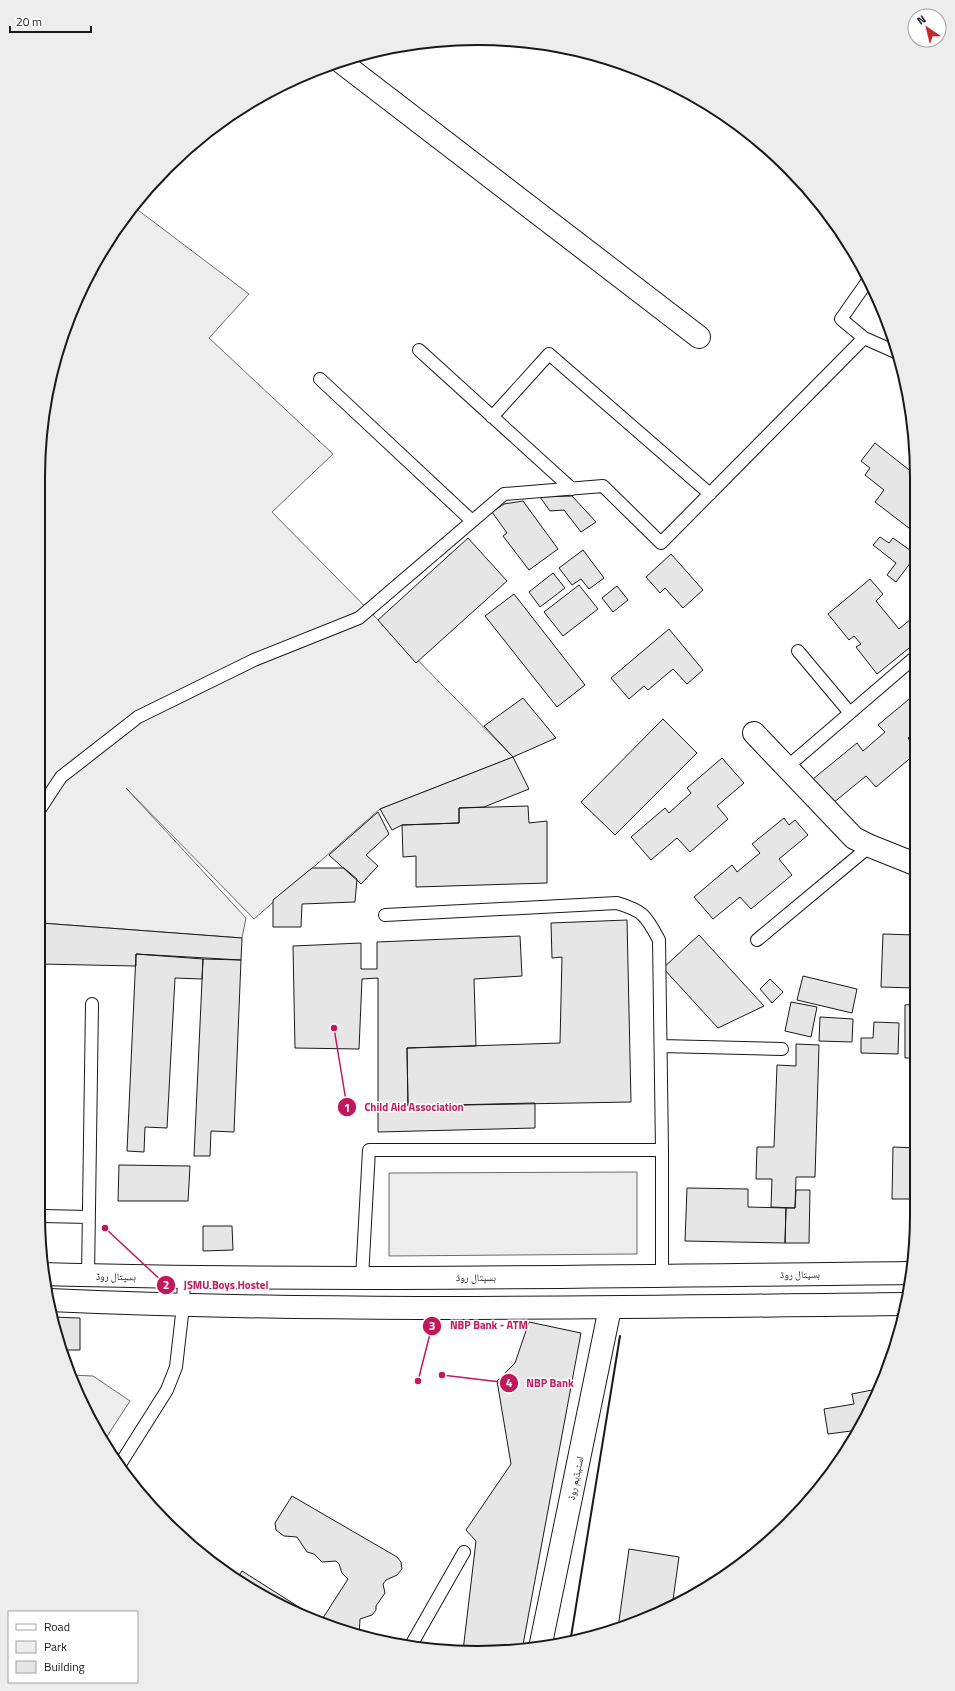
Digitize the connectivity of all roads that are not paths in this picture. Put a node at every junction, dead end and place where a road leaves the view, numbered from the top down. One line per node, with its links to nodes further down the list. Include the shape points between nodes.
1 (346, 66): 3 (main road)
2 (865, 285): 4 (lane, via 841,320)
3 (699, 337)
4 (864, 338): 6 (lane); 10 (lane)
5 (419, 350): 8 (lane)
6 (890, 350)
7 (320, 379): 11 (lane)
8 (492, 417): 9 (lane); 10 (lane, via 549,354)
9 (572, 489): 10 (lane, via 603,486 661,543); 11 (lane, via 504,494)
10 (710, 494)
11 (472, 521): 17 (lane, via 359,618 254,660 138,717 61,777)
12 (798, 651): 14 (lane)
13 (910, 661): 14 (lane)
14 (850, 713): 16 (lane)
15 (754, 733): 16 (main road)
16 (787, 767): 18 (main road, via 854,838)
17 (45, 801)
18 (870, 846): 19 (main road); 21 (lane)
19 (910, 862)
20 (385, 915): 23 (lane, via 617,903 637,909 659,940)
21 (757, 940)
22 (92, 1004): 27 (lane)
23 (661, 1046): 24 (lane); 25 (lane)
24 (782, 1049)
25 (662, 1150): 31 (lane); 33 (lane, via 369,1150)
26 (45, 1216): 27 (lane)
27 (89, 1217): 30 (lane)
28 (906, 1273): 31 (main road, ہسپتال روڈ)
29 (50, 1274): 30 (main road, ہسپتال روڈ)
30 (88, 1276): 32 (main road, ہسپتال روڈ)
31 (662, 1276): 33 (main road, ہسپتال روڈ)
32 (184, 1278): 33 (main road, ہسپتال روڈ); 36 (lane)
33 (362, 1278)
34 (54, 1300): 36 (main road)
35 (900, 1304): 37 (main road)
36 (184, 1306): 37 (main road); 38 (lane, via 176,1367 167,1390)
37 (610, 1308): 41 (main road, اسٹیڈیم روڈ)
38 (122, 1460)
39 (464, 1552): 40 (lane)
40 (413, 1641)
41 (541, 1641)

